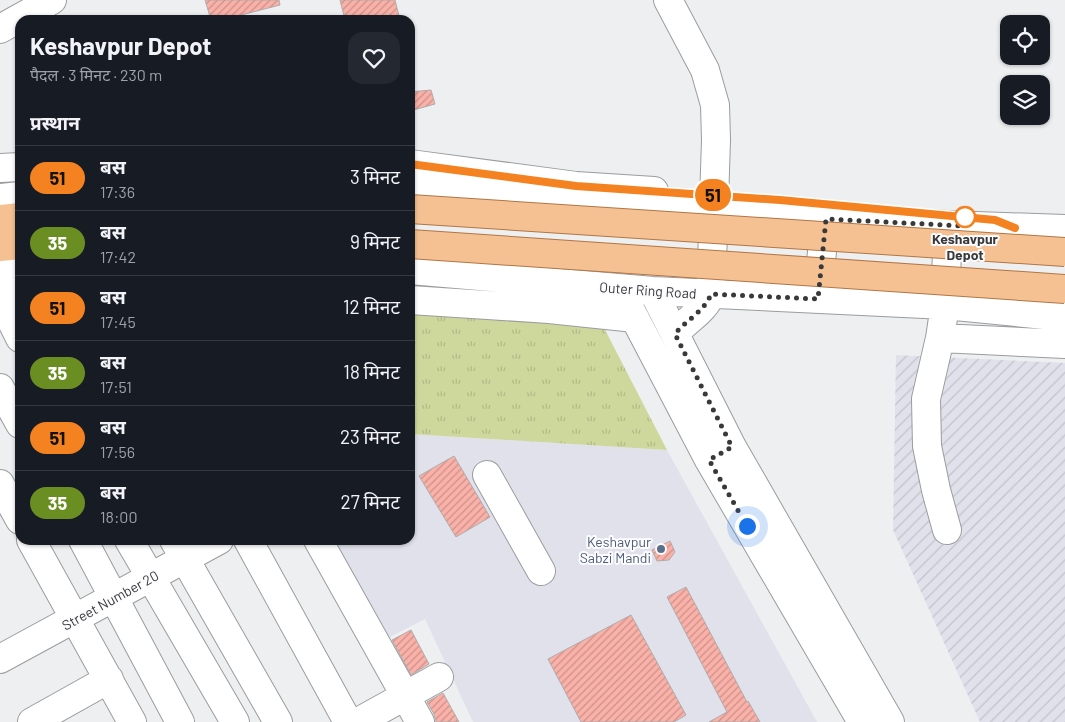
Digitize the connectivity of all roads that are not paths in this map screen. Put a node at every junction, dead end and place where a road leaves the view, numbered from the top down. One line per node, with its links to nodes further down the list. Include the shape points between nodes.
1 (52, 0): 3 (street)
2 (668, 0): 12 (street, via 704,70 715,105)
3 (25, 15)
4 (15, 21): 5 (street)
5 (0, 29)
6 (415, 165): 12 (street)
7 (15, 167): 8 (street)
8 (0, 168)
9 (415, 191): 12 (street, via 598,208)
10 (15, 196): 11 (street)
11 (0, 198)
12 (713, 204): 16 (street); 18 (street, via 780,200 995,220); 32 (street)
13 (415, 209): 23 (main road, bridge)
14 (15, 218): 15 (main road)
15 (0, 219)
16 (826, 219): 17 (street); 34 (street)
17 (948, 225): 18 (street); 36 (street)
18 (1015, 228): 19 (street)
19 (1065, 229)
20 (415, 244): 30 (main road, bridge)
21 (15, 246): 22 (main road)
22 (0, 247)
23 (1065, 252)
24 (15, 262): 25 (street)
25 (0, 264)
26 (415, 270): 28 (street, Outer Ring Road)
27 (15, 287): 29 (street)
28 (619, 288): 31 (street, Outer Ring Road); 37 (street)
29 (0, 289)
30 (1065, 289)
31 (654, 291): 32 (street, Outer Ring Road); 40 (street)
32 (711, 294): 34 (street, Outer Ring Road); 40 (street, via 708,302)
33 (0, 298): 39 (street)
34 (818, 299): 36 (street, Outer Ring Road)
35 (415, 300): 37 (street)
36 (945, 305): 38 (street, Outer Ring Road); 41 (street)
37 (635, 318): 45 (street)
38 (1065, 318)
39 (15, 328)
40 (675, 334): 45 (street)
41 (940, 338): 42 (street); 49 (street, via 926,400 926,446)
42 (1065, 344)
43 (0, 388): 44 (street)
44 (15, 415)
45 (720, 454): 73 (street); 74 (street)
46 (487, 475): 57 (street)
47 (0, 484): 48 (street)
48 (15, 511)
49 (947, 530)
50 (34, 545): 60 (street)
51 (86, 545): 59 (street)
52 (132, 545): 58 (street)
53 (200, 545): 56 (street, Street Number 20)
54 (251, 545): 70 (street)
55 (321, 545): 64 (street)
56 (179, 550): 58 (street, Street Number 20); 69 (street)
57 (541, 571)
58 (150, 578): 59 (street, Street Number 20); 68 (street)
59 (115, 598): 60 (street, Street Number 20); 67 (street)
60 (75, 619): 61 (street, Street Number 20); 63 (street)
61 (0, 659)
62 (439, 677): 64 (street)
63 (108, 679): 65 (street); 66 (street)
64 (406, 695): 71 (street); 72 (street)
65 (32, 722)
66 (132, 722)
67 (180, 722)
68 (235, 722)
69 (278, 722)
70 (348, 722)
71 (358, 722)
72 (420, 722)
73 (862, 722)
74 (890, 722)

